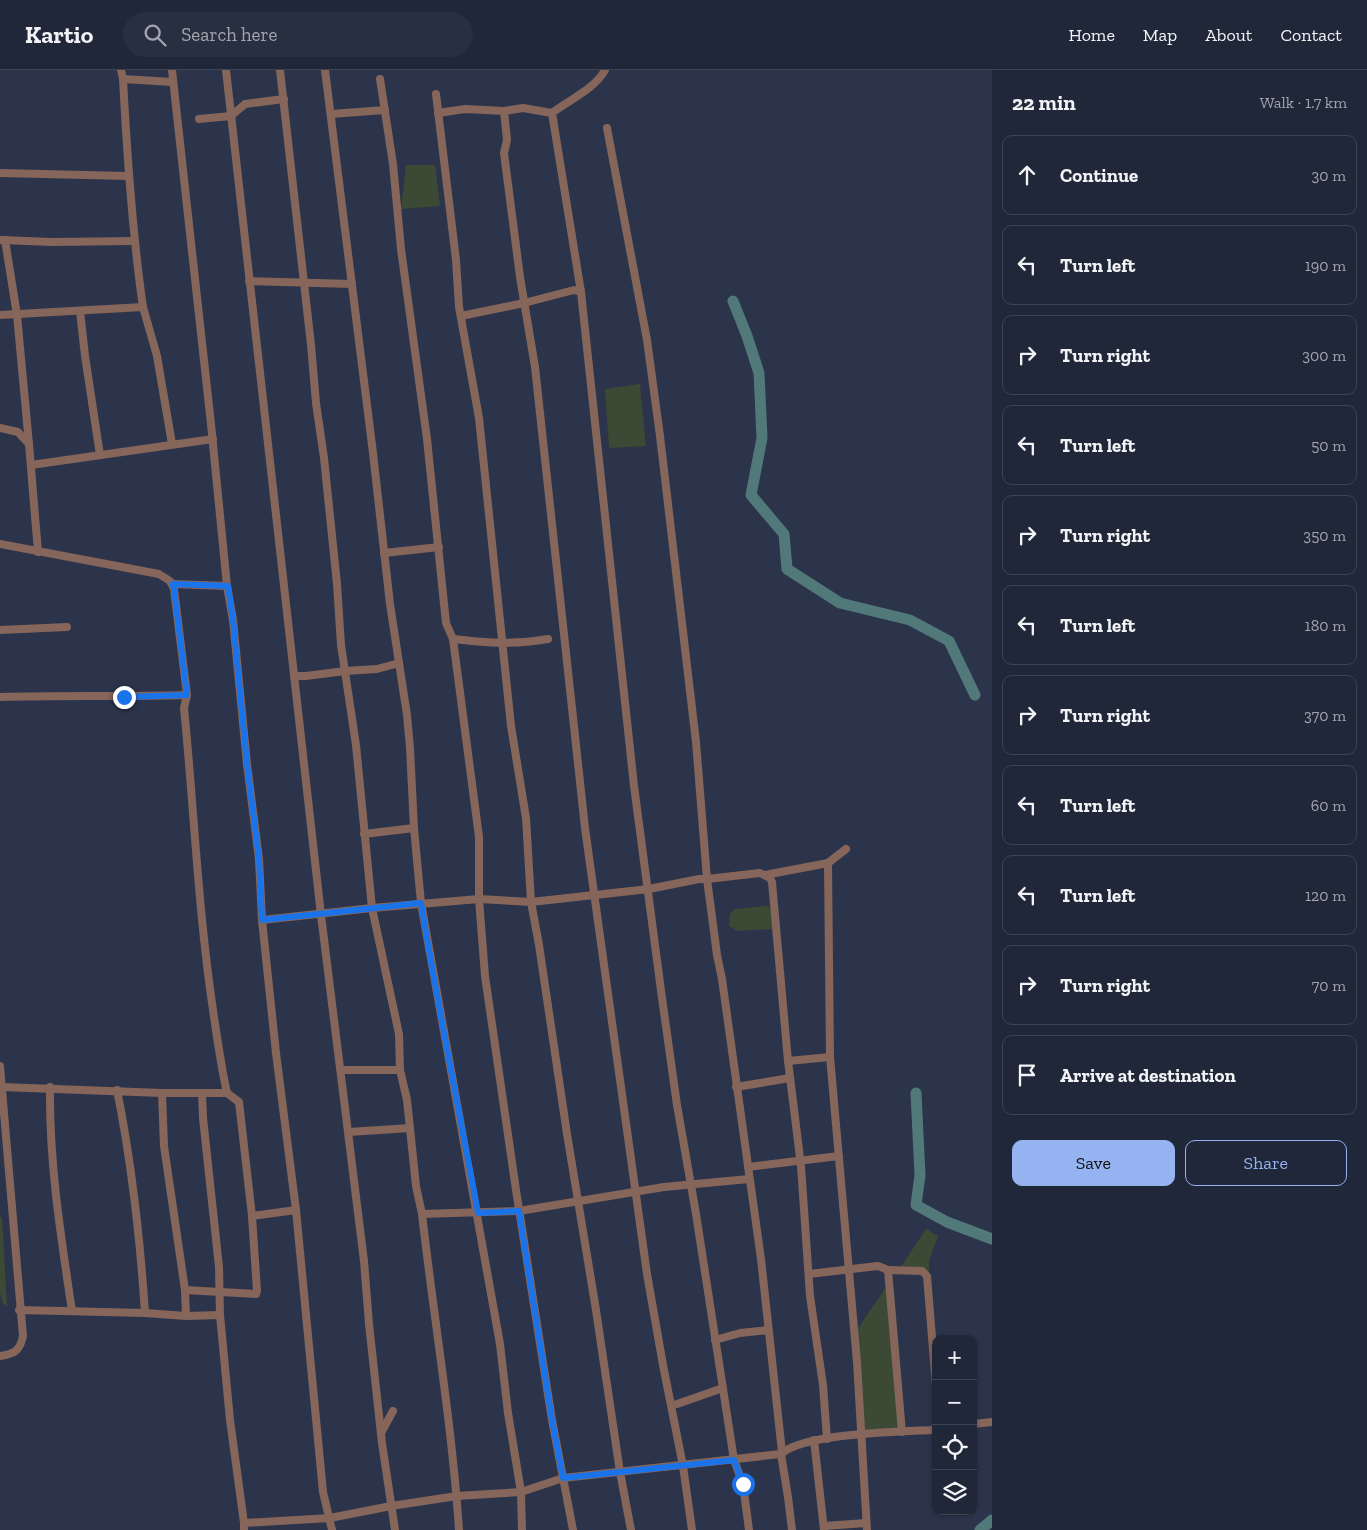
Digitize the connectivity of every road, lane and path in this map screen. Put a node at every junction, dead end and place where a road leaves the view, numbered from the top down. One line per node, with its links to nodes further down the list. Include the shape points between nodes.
1 (121, 70): 7 (street)
2 (172, 70): 9 (street)
3 (226, 70): 17 (street)
4 (280, 70): 11 (street)
5 (326, 70): 16 (street)
6 (605, 70): 15 (street, via 590,87)
7 (123, 79): 9 (street); 21 (street)
8 (380, 79): 12 (street)
9 (172, 82): 37 (street)
10 (436, 94): 14 (street)
11 (284, 99): 17 (street, via 245,104); 25 (street)
12 (385, 110): 16 (street); 43 (street)
13 (504, 112): 14 (street, via 465,109); 15 (street, via 523,108); 28 (street, via 507,140 504,153)
14 (438, 113): 33 (street)
15 (552, 113): 27 (street)
16 (331, 114): 26 (street)
17 (231, 116): 18 (street); 24 (street)
18 (199, 119)
19 (607, 128): 63 (street, via 646,340 658,426 696,742)
20 (0, 173): 21 (street)
21 (128, 176): 23 (street)
22 (3, 240): 23 (street); 32 (street)
23 (134, 241): 29 (street)
24 (249, 281): 25 (street); 55 (street)
25 (304, 283): 26 (street); 54 (street)
26 (352, 284): 34 (street)
27 (581, 292): 28 (street, via 574,290); 64 (street, via 632,766)
28 (524, 303): 33 (street); 65 (street, via 535,367)
29 (142, 307): 30 (street); 39 (street, via 157,356)
30 (80, 311): 32 (street); 40 (street)
31 (0, 315): 32 (street)
32 (17, 315): 38 (street)
33 (461, 316): 52 (street, via 479,418)
34 (366, 391): 35 (street); 45 (street)
35 (375, 395)
36 (0, 428): 38 (street, via 18,432)
37 (213, 439): 39 (street); 47 (street)
38 (29, 444): 41 (street)
39 (172, 444): 40 (street)
40 (100, 455): 41 (street)
41 (31, 465): 44 (street)
42 (0, 544): 44 (street)
43 (439, 548): 45 (street); 51 (street, via 446,623)
44 (38, 552): 46 (street, via 159,574)
45 (384, 553): 53 (street)
46 (172, 584): 47 (street); 56 (street)
47 (228, 586): 71 (street, via 259,859)
48 (66, 627): 49 (street)
49 (0, 630)
50 (548, 638): 52 (street)
51 (453, 640): 52 (street); 66 (street, via 480,837)
52 (504, 644): 67 (street, via 526,818)
53 (399, 663): 54 (street, via 377,669); 58 (street, via 410,748)
54 (345, 670): 55 (street); 59 (street)
55 (294, 676): 70 (street)
56 (187, 695): 57 (street); 83 (street, via 184,708 199,892)
57 (0, 697)
58 (414, 828): 59 (street); 68 (street)
59 (364, 834): 69 (street)
60 (846, 849): 61 (street)
61 (828, 864): 62 (street); 72 (street)
62 (765, 875): 63 (street); 73 (street, via 772,882)
63 (708, 879): 64 (street); 79 (street)
64 (649, 889): 65 (street); 91 (street)
65 (595, 896): 67 (street); 92 (street)
66 (479, 899): 67 (street); 68 (street); 95 (street, via 485,976)
67 (531, 902): 93 (street)
68 (421, 903): 69 (street); 96 (street)
69 (372, 908): 70 (street); 76 (street, via 399,1034)
70 (321, 914): 71 (street); 75 (street)
71 (262, 920): 94 (street)
72 (830, 1057): 73 (street); 87 (street)
73 (788, 1061): 77 (street)
74 (0, 1066): 78 (street)
75 (342, 1070): 76 (street); 86 (street)
76 (400, 1070): 85 (street)
77 (790, 1078): 79 (street); 88 (street)
78 (2, 1087): 80 (street); 104 (street)
79 (736, 1087): 89 (street)
80 (50, 1088): 81 (street); 105 (street, via 52,1165)
81 (117, 1090): 82 (street); 106 (street, via 129,1151)
82 (162, 1092): 84 (street); 102 (street, via 164,1146)
83 (227, 1093): 84 (street); 98 (street, via 239,1102)
84 (202, 1094): 103 (street)
85 (410, 1128): 86 (street); 97 (street)
86 (349, 1132): 120 (street)
87 (840, 1156): 88 (street); 99 (street)
88 (801, 1161): 89 (street); 101 (street)
89 (748, 1167): 90 (street)
90 (750, 1179): 91 (street); 109 (street)
91 (690, 1184): 92 (street); 110 (street)
92 (636, 1192): 93 (street); 126 (street, via 662,1364)
93 (578, 1202): 95 (street); 127 (street)
94 (296, 1210): 98 (street); 132 (street, via 323,1492)
95 (519, 1211): 96 (street); 128 (street)
96 (478, 1213): 97 (street); 129 (street)
97 (422, 1214): 130 (street)
98 (252, 1216): 103 (street, via 256,1293)
99 (849, 1270): 100 (street, via 878,1266); 101 (street); 121 (street)
100 (888, 1270): 112 (street, via 922,1271 927,1276); 119 (street)
101 (809, 1274): 122 (street)
102 (185, 1290): 103 (street); 108 (street)
103 (219, 1292): 107 (street)
104 (19, 1310): 105 (street); 111 (street, via 21,1344 12,1354)
105 (72, 1311): 106 (street)
106 (145, 1313): 108 (street)
107 (220, 1315): 108 (street); 134 (street)
108 (186, 1316)
109 (768, 1330): 110 (street); 124 (street)
110 (715, 1340): 113 (street)
111 (0, 1356)
112 (936, 1380)
113 (723, 1388): 114 (street); 125 (street)
114 (677, 1404)
115 (393, 1411): 120 (street)
116 (992, 1422): 117 (street)
117 (977, 1424)
118 (932, 1430): 119 (street)
119 (902, 1432): 121 (street)
120 (381, 1433): 131 (street)
121 (861, 1434): 122 (street); 133 (street)
122 (827, 1439): 123 (street)
123 (814, 1440): 124 (street); 135 (street)
124 (781, 1453): 125 (street); 144 (street)
125 (734, 1460): 126 (street); 143 (street, via 743,1484)
126 (683, 1466): 127 (street); 142 (street)
127 (620, 1472): 128 (street); 141 (street)
128 (563, 1478): 129 (street); 140 (street)
129 (521, 1492): 130 (street); 139 (street)
130 (456, 1496): 131 (street); 138 (street)
131 (391, 1506): 132 (street); 137 (street)
132 (330, 1518): 134 (street); 136 (street)
133 (866, 1526): 135 (street)
134 (244, 1527)
135 (824, 1528)
136 (332, 1530)
137 (395, 1530)
138 (459, 1530)
139 (522, 1530)
140 (573, 1530)
141 (632, 1530)
142 (692, 1530)
143 (749, 1530)
144 (792, 1530)

